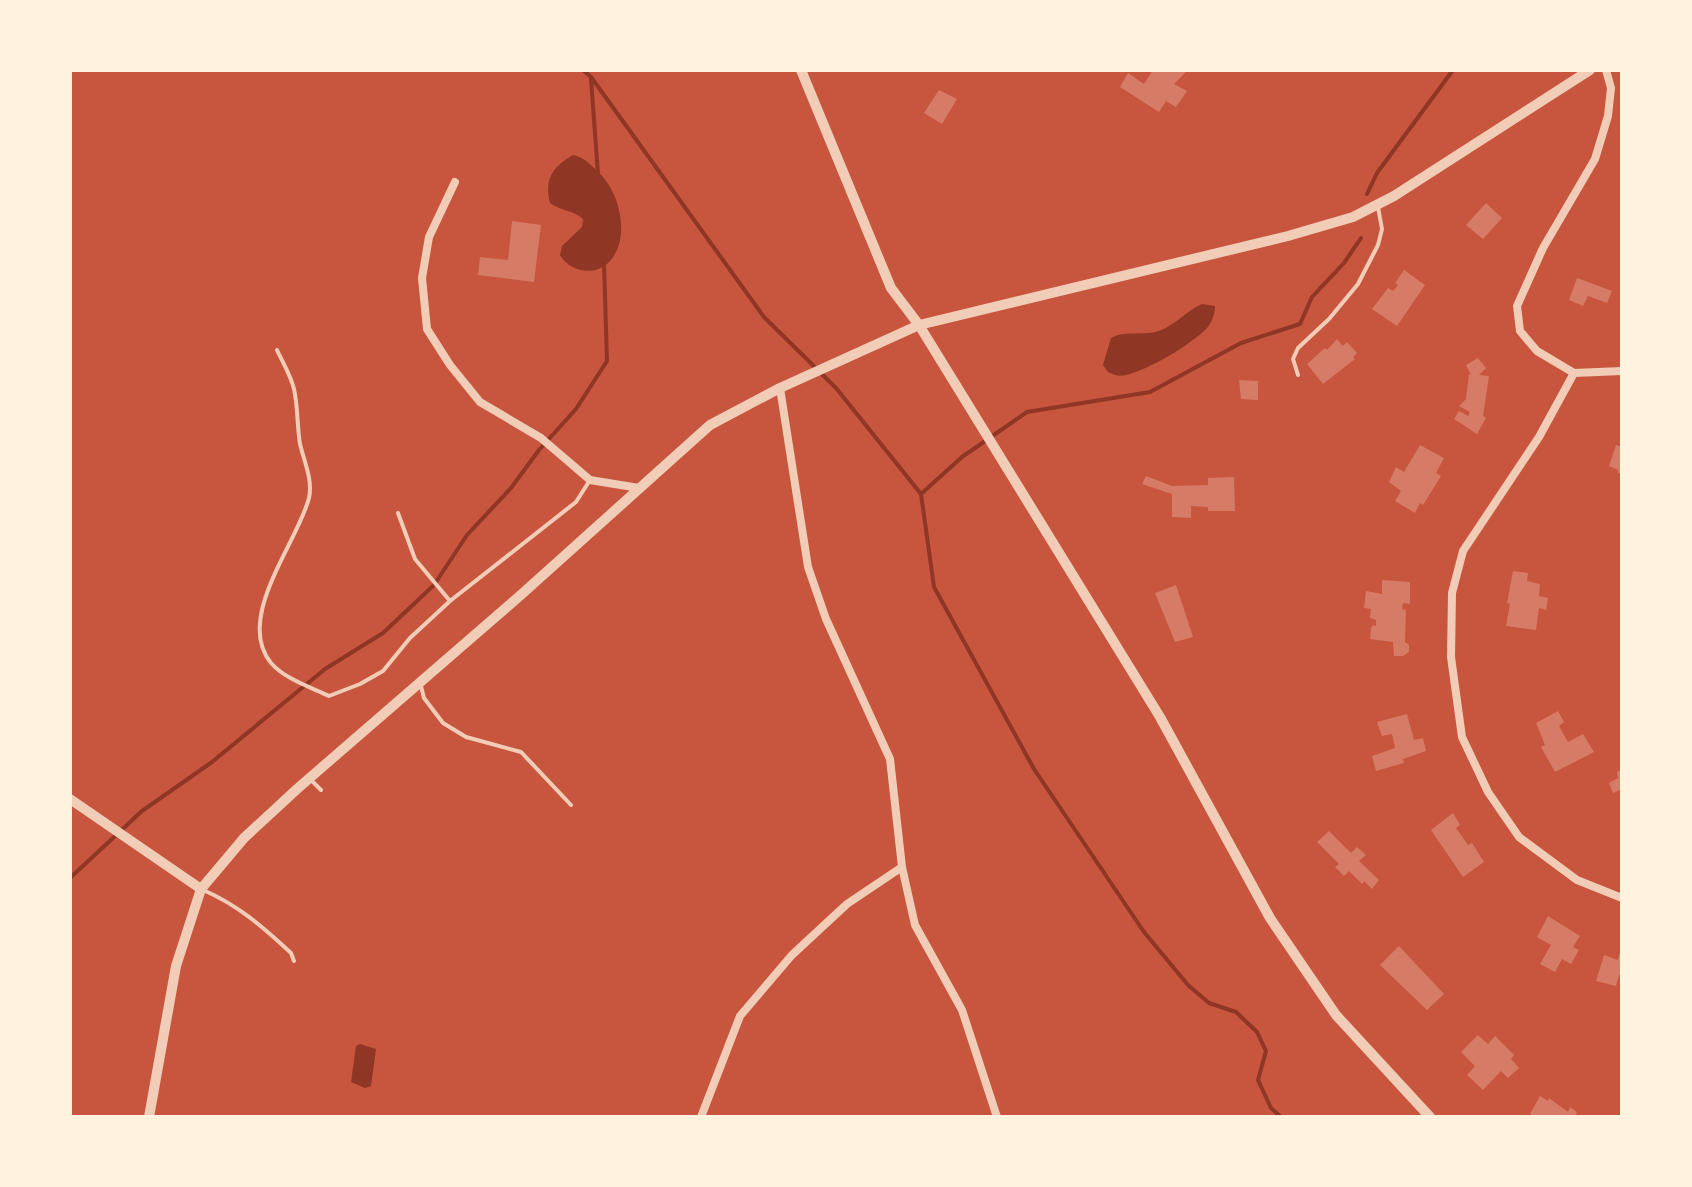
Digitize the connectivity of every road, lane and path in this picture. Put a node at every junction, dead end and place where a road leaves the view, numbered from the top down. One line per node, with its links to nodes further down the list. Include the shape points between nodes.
1 (801, 70): 6 (street, via 891,288)
2 (1590, 70): 5 (street)
3 (1606, 70): 9 (street, via 1611,88 1608,116 1595,159 1543,248 1517,306 1520,331 1537,351)
4 (455, 182): 12 (street, via 429,237 422,278 427,329 480,402 541,438)
5 (1377, 205): 6 (street, via 1315,229); 10 (lane, via 1382,229 1378,245 1358,284 1298,348 1293,359)
6 (919, 325): 11 (street); 28 (street, via 1160,717 1270,918 1336,1015)
7 (277, 350): 15 (lane, via 294,388 310,483 262,613 260,632 270,662 329,696 383,671)
8 (1622, 371): 9 (street)
9 (1574, 373): 23 (street, via 1539,437 1463,551 1452,593 1451,657 1462,737 1488,792 1519,837 1577,880)
10 (1298, 375)
11 (780, 388): 13 (street, via 710,425); 21 (street, via 808,567 890,759)
12 (590, 480): 13 (street); 15 (lane, via 576,502)
13 (639, 488): 16 (street)
14 (398, 513): 15 (lane, via 415,559)
15 (450, 601)
16 (420, 683): 17 (street); 20 (lane, via 424,698 443,723 466,737 521,752)
17 (310, 778): 18 (lane); 22 (street, via 244,838)
18 (321, 790)
19 (70, 799): 22 (street)
20 (571, 805)
21 (902, 867): 26 (street, via 847,904 810,938 740,1016); 27 (street, via 915,925 962,1010)
22 (201, 889): 24 (lane, via 254,919); 25 (street, via 176,966)
23 (1622, 898)
24 (294, 961)
25 (149, 1117)
26 (701, 1117)
27 (997, 1117)
28 (1430, 1117)

